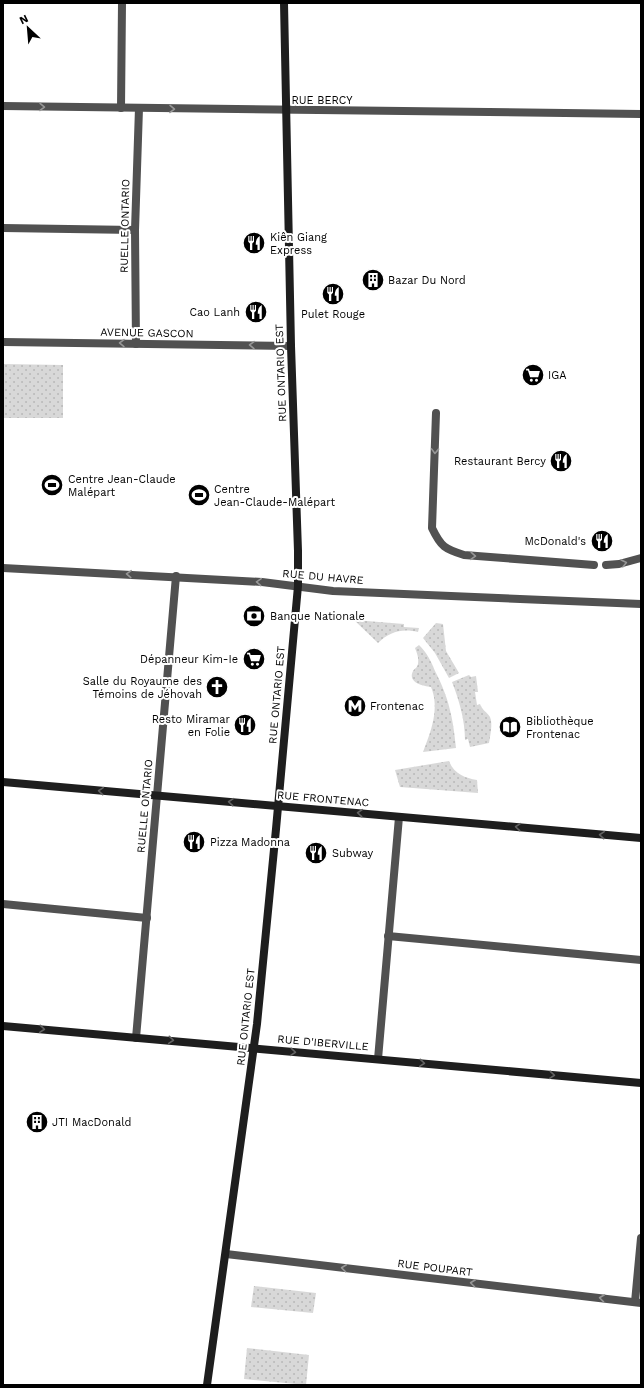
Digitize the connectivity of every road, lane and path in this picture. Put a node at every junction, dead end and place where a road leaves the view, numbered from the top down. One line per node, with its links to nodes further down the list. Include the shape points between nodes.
1 (122, 3): 4 (street)
2 (284, 3): 6 (main road, RUE ONTARIO EST)
3 (3, 106): 4 (street, RUE BERCY, one-way to 4)
4 (121, 108): 5 (street, RUE BERCY)
5 (139, 108): 6 (street, RUE BERCY, one-way to 6); 9 (street, RUELLE ONTARIO)
6 (286, 111): 7 (street, RUE BERCY); 12 (main road, RUE ONTARIO EST)
7 (641, 114)
8 (3, 228): 9 (street)
9 (136, 230): 11 (street, RUELLE ONTARIO)
10 (3, 342): 11 (street, AVENUE GASCON, one-way to 10)
11 (136, 344): 12 (street, AVENUE GASCON, one-way to 11)
12 (291, 346): 19 (main road, RUE ONTARIO EST)
13 (436, 412): 15 (street, one-way to 15, via 432,528 447,550 464,555)
14 (641, 558): 16 (street, one-way to 14)
15 (594, 564)
16 (606, 565)
17 (3, 568): 18 (street, RUE DU HAVRE, one-way to 17)
18 (176, 576): 19 (street, RUE DU HAVRE, one-way to 18); 22 (street, RUELLE ONTARIO)
19 (298, 586): 20 (street, RUE DU HAVRE, via 333,591); 23 (main road, RUE ONTARIO EST)
20 (641, 604)
21 (3, 782): 22 (main road, RUE FRONTENAC, one-way to 21)
22 (157, 795): 23 (main road, RUE FRONTENAC, one-way to 22); 27 (street, RUELLE ONTARIO)
23 (278, 806): 24 (main road, RUE FRONTENAC, one-way to 23); 32 (main road, RUE ONTARIO EST)
24 (399, 817): 25 (main road, RUE FRONTENAC, one-way to 24); 28 (street)
25 (641, 838)
26 (3, 904): 27 (street)
27 (147, 918): 31 (street, RUELLE ONTARIO)
28 (388, 936): 29 (street); 33 (street)
29 (641, 960)
30 (3, 1026): 31 (main road, RUE D'IBERVILLE, one-way to 31)
31 (136, 1038): 32 (main road, RUE D'IBERVILLE, one-way to 32)
32 (254, 1048): 33 (main road, RUE D'IBERVILLE, one-way to 33); 36 (main road, RUE ONTARIO EST)
33 (378, 1059): 34 (main road, RUE D'IBERVILLE, one-way to 34)
34 (641, 1082)
35 (641, 1238): 37 (street)
36 (226, 1254): 37 (street, RUE POUPART, one-way to 36); 38 (main road, RUE ONTARIO EST)
37 (638, 1302)
38 (207, 1385)

